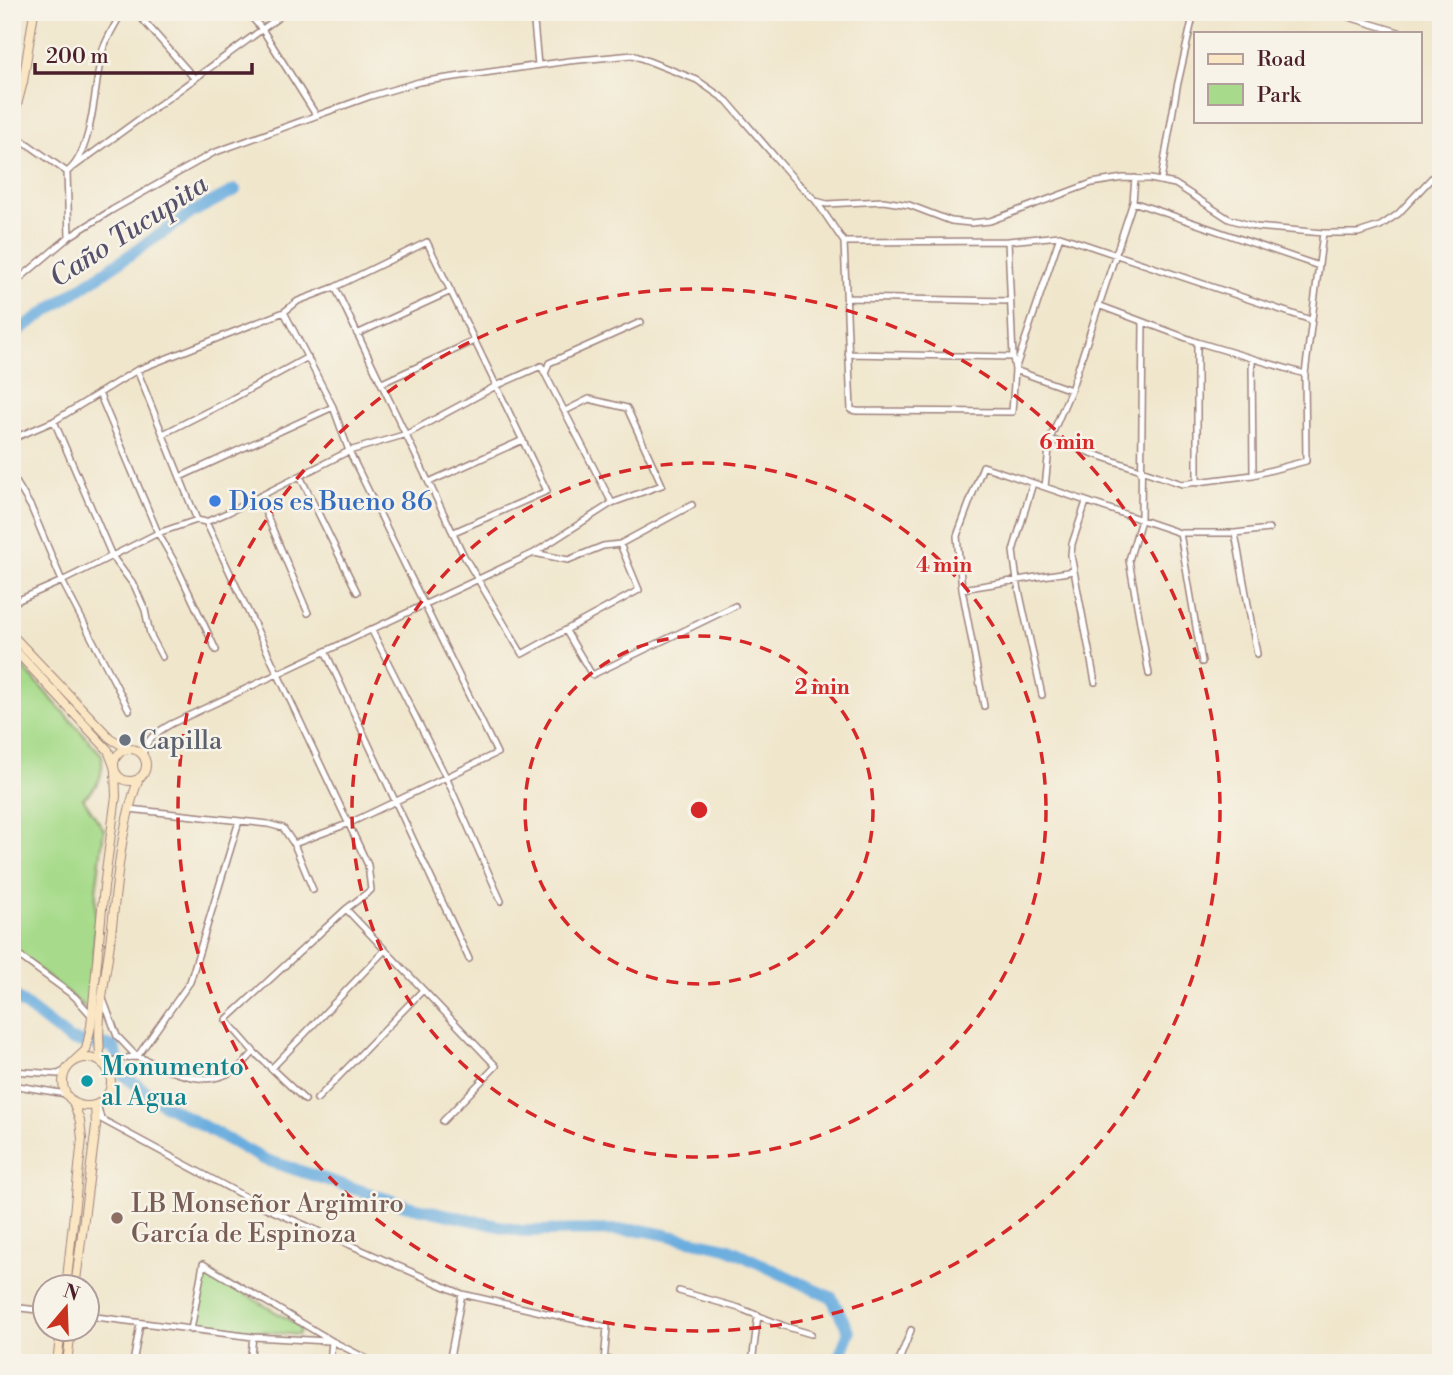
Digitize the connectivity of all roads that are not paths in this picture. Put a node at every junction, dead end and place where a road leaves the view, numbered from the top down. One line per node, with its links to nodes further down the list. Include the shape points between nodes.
1 (34, 12): 14 (street)
2 (122, 12): 18 (street, via 103,50 87,134)
3 (135, 12): 12 (street)
4 (247, 12): 9 (street)
5 (286, 12): 9 (street)
6 (533, 12): 11 (street)
7 (1194, 12): 22 (street)
8 (1332, 12): 10 (street)
9 (262, 30): 12 (street); 15 (street)
10 (1399, 32)
11 (538, 65): 15 (street, via 419,82); 23 (street, via 634,55 697,80 727,101)
12 (195, 79): 18 (street)
13 (12, 80): 14 (street)
14 (23, 82): 16 (street)
15 (316, 115): 27 (street, via 213,153)
16 (12, 124)
17 (12, 133): 20 (street)
18 (75, 166): 20 (street)
19 (1441, 167): 25 (street, via 1398,214 1380,226 1358,233)
20 (67, 172): 27 (street)
21 (1135, 178): 22 (street); 23 (street, via 1092,183 990,221 951,221 883,201); 24 (street)
22 (1161, 180): 25 (street, via 1228,219 1256,227)
23 (816, 201): 28 (street)
24 (1133, 202): 30 (street); 31 (street)
25 (1323, 233): 31 (street)
26 (1060, 236): 29 (street); 30 (street); 50 (street)
27 (69, 237): 32 (street)
28 (844, 242): 29 (street); 35 (street)
29 (1008, 242): 36 (street)
30 (1115, 254): 37 (street); 39 (street)
31 (1319, 266): 39 (street)
32 (12, 285)
33 (335, 287): 34 (street, via 427,242); 38 (street, via 298,301); 42 (street)
34 (452, 291): 42 (street); 43 (street)
35 (847, 298): 36 (street); 45 (street)
36 (1010, 301): 47 (street)
37 (1098, 305): 41 (street); 55 (street)
38 (284, 312): 46 (street); 49 (street)
39 (1311, 320): 52 (street)
40 (641, 322): 51 (street, via 549,363)
41 (1143, 323): 44 (street); 66 (street)
42 (357, 334): 53 (street)
43 (474, 341): 53 (street); 54 (street)
44 (1197, 341): 48 (street); 73 (street)
45 (848, 354): 47 (street); 50 (street, via 851,410 857,411 1012,412)
46 (307, 357): 57 (street); 60 (street)
47 (1013, 357): 50 (street)
48 (1252, 359): 52 (street); 68 (street)
49 (137, 370): 56 (street); 60 (street)
50 (1015, 370): 55 (street)
51 (545, 374): 54 (street, via 541,366); 58 (street)
52 (1305, 374): 68 (street, via 1306,461)
53 (382, 383): 61 (street)
54 (496, 386): 61 (street); 64 (street)
55 (1071, 390): 63 (street)
56 (99, 393): 59 (street); 84 (street)
57 (333, 407): 65 (street); 70 (street)
58 (565, 411): 77 (street); 77 (street, via 590,399 627,408 662,485)
59 (54, 421): 62 (street); 89 (street)
60 (163, 434): 70 (street)
61 (407, 434): 65 (street); 71 (street)
62 (12, 439)
63 (1050, 439): 66 (street); 74 (street)
64 (523, 440): 71 (street); 83 (street, via 547,491)
65 (349, 451): 69 (street); 97 (street)
66 (1143, 470): 73 (street, via 1182,484); 80 (street)
67 (12, 475): 92 (street, via 31,507)
68 (1253, 475): 73 (street)
69 (300, 476): 75 (street); 95 (street)
70 (180, 477): 79 (street)
71 (429, 482): 83 (street)
72 (1033, 483): 74 (street); 93 (street, via 1013,551); 94 (street, via 983,466 957,536)
73 (1197, 483)
74 (1045, 487): 76 (street)
75 (260, 497): 81 (street); 99 (street)
76 (1086, 502): 80 (street); 90 (street, via 1072,544)
77 (612, 503): 88 (street)
78 (692, 505): 87 (street)
79 (197, 520): 81 (street); 84 (street)
80 (1141, 520): 85 (street); 110 (street, via 1129,560)
81 (206, 522): 109 (street)
82 (1269, 529): 86 (street)
83 (454, 532): 91 (street)
84 (158, 533): 89 (street); 104 (street)
85 (1180, 533): 86 (street); 108 (street)
86 (1235, 533): 106 (street)
87 (620, 544): 88 (street, via 568,559); 101 (street, via 639,590)
88 (534, 553): 91 (street)
89 (112, 556): 92 (street); 107 (street, via 135,587)
90 (1074, 571): 93 (street); 111 (street)
91 (477, 579): 97 (street); 101 (street, via 522,654)
92 (62, 581): 96 (street); 114 (street)
93 (1017, 581): 94 (street); 112 (street)
94 (962, 590): 113 (street)
95 (357, 592)
96 (12, 603)
97 (424, 604): 100 (street); 118 (street, via 497,753)
98 (735, 606): 101 (street, via 592,676)
99 (308, 613)
100 (372, 629): 105 (street); 118 (street)
101 (566, 631)
102 (12, 635): 115 (street, via 114,741)
103 (12, 647): 117 (street, via 108,750)
104 (216, 650)
105 (325, 651): 109 (street); 120 (street)
106 (1257, 654)
107 (162, 657)
108 (1202, 662)
109 (278, 673): 116 (street, via 158,732 144,746); 123 (street)
110 (1149, 674)
111 (1095, 682)
112 (1042, 695)
113 (984, 706)
114 (129, 709)
115 (128, 749): 116 (street); 117 (street, via 119,754)
116 (144, 756): 119 (street, via 146,767)
117 (115, 769): 119 (street, via 124,780); 133 (street)
118 (446, 776): 120 (street); 126 (street)
119 (139, 778): 121 (street)
120 (396, 799): 123 (street); 130 (street)
121 (129, 809): 122 (street); 132 (street)
122 (239, 821): 124 (street, via 283,828); 136 (street, via 190,982)
123 (350, 823): 124 (street); 127 (street, via 368,864 371,890)
124 (294, 844): 125 (street)
125 (313, 890)
126 (501, 901)
127 (346, 909): 129 (street); 135 (street, via 226,1020)
128 (12, 948): 133 (street)
129 (385, 950): 131 (street); 139 (street)
130 (469, 959)
131 (423, 990): 143 (street); 147 (street, via 496,1066)
132 (103, 998): 134 (street); 136 (street, via 117,1036)
133 (92, 1016): 134 (street)
134 (94, 1036): 137 (street); 138 (street)
135 (254, 1052): 136 (street, via 232,1073 210,1080); 139 (street)
136 (137, 1057): 137 (street)
137 (102, 1062): 138 (street, via 87,1058); 146 (street, via 111,1074 111,1087)
138 (69, 1066): 140 (street, via 58,1074); 142 (street, via 63,1082)
139 (271, 1069): 144 (street)
140 (12, 1071)
141 (12, 1084): 142 (street)
142 (66, 1094): 145 (street)
143 (317, 1099)
144 (305, 1100)
145 (73, 1101): 146 (street); 148 (street, via 82,1139)
146 (96, 1105): 149 (street); 151 (street, via 101,1119 254,1202)
147 (443, 1121)
148 (67, 1274)
149 (77, 1274)
150 (679, 1291): 154 (street)
151 (462, 1294): 164 (street, via 607,1327); 171 (street)
152 (12, 1307): 153 (street)
153 (32, 1309)
154 (758, 1315): 159 (street); 173 (street)
155 (102, 1318): 156 (street)
156 (140, 1324): 157 (street); 167 (street)
157 (191, 1330): 160 (street); 161 (street, via 203,1264)
158 (911, 1330): 174 (street)
159 (811, 1334)
160 (253, 1337): 161 (street); 168 (street)
161 (331, 1341): 169 (street); 170 (street)
162 (59, 1344): 165 (street)
163 (69, 1344): 166 (street)
164 (604, 1361): 172 (street)
165 (57, 1363)
166 (67, 1363)
167 (133, 1363)
168 (250, 1363)
169 (330, 1363)
170 (375, 1363)
171 (449, 1363)
172 (633, 1363)
173 (752, 1363)
174 (898, 1363)

